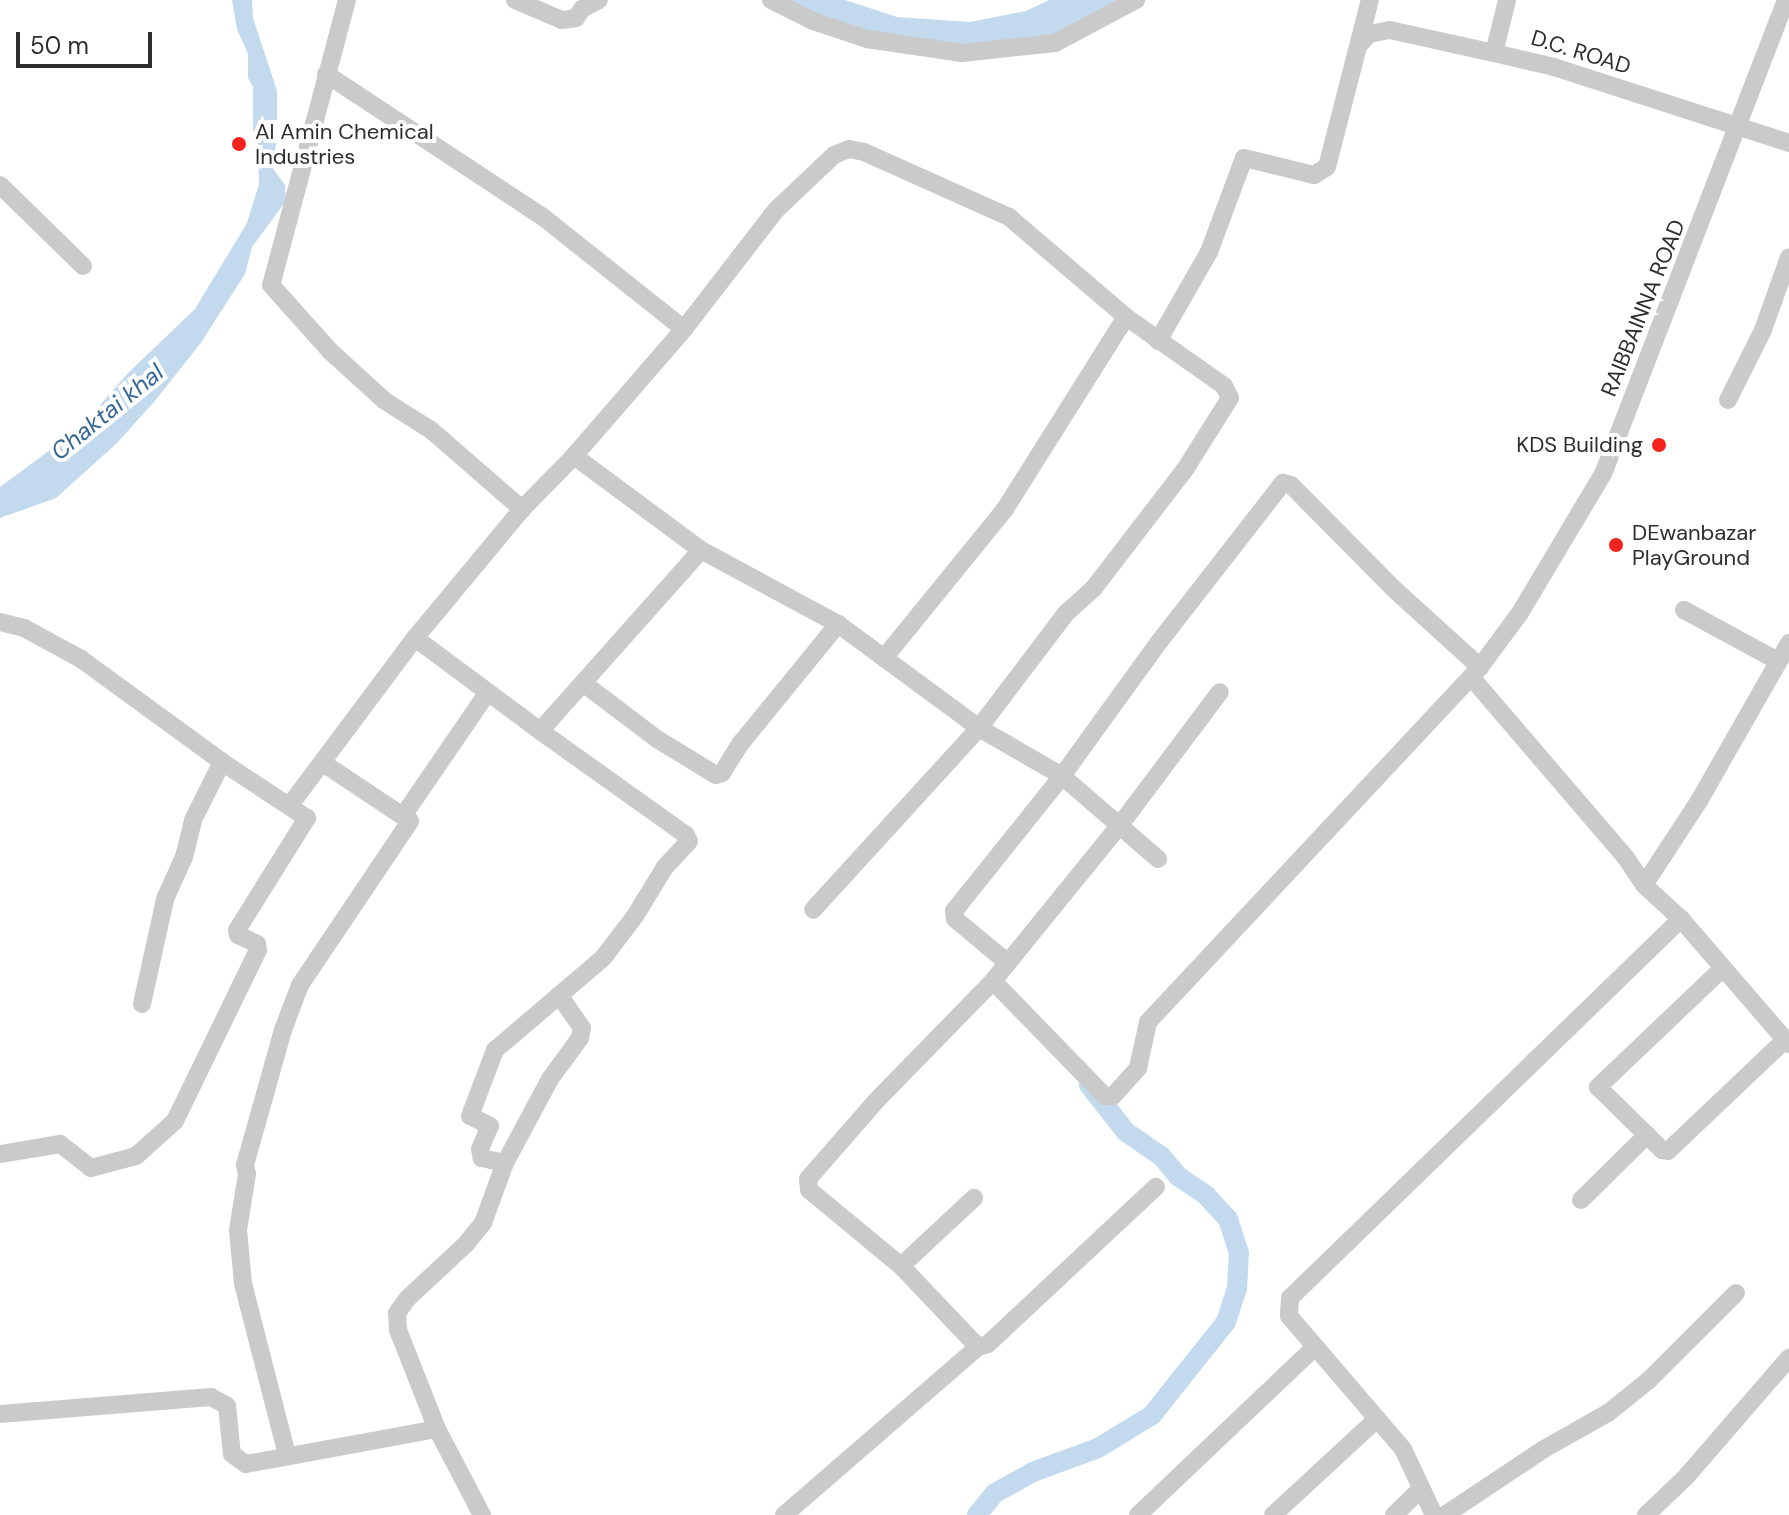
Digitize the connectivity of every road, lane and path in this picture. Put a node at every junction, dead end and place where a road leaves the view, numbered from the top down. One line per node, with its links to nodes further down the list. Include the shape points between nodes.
1 (347, 0): 11 (street)
2 (515, 0): 3 (street, via 562,20 576,18)
3 (599, 0)
4 (771, 0): 5 (street, via 867,39 962,53 1055,43)
5 (1136, 0)
6 (1370, 0): 9 (street)
7 (1507, 0): 10 (street)
8 (1786, 0): 12 (street, RAIBBAINNA ROAD)
9 (1360, 44): 10 (street, D.C. ROAD, via 1369,34 1390,30); 19 (street, via 1327,167 1314,175 1244,158 1209,252)
10 (1494, 53): 12 (street, D.C. ROAD)
11 (326, 74): 18 (street, via 543,217); 22 (street, via 271,285 330,351 385,401 431,430)
12 (1740, 127): 13 (street, D.C. ROAD); 31 (street, RAIBBAINNA ROAD, via 1603,474 1520,613)
13 (1789, 143)
14 (0, 185): 16 (street)
15 (1789, 257): 20 (street, via 1763,330)
16 (83, 266)
17 (1126, 317): 18 (street, via 1000,212 876,155 849,149 813,171 776,210); 19 (street); 29 (street, via 1005,509)
18 (684, 329): 21 (street)
19 (1158, 341): 35 (street, via 1224,386 1229,402 1156,508 1094,588 1067,612)
20 (1728, 400)
21 (574, 456): 22 (street); 23 (street)
22 (522, 509): 27 (street)
23 (701, 550): 26 (street); 32 (street)
24 (1684, 610): 30 (street)
25 (0, 622): 37 (street, via 24,628 81,659)
26 (838, 624): 29 (street); 32 (street, via 716,775)
27 (415, 638): 33 (street); 38 (street)
28 (1789, 643): 30 (street)
29 (884, 658): 35 (street)
30 (1778, 661): 44 (street, via 1699,801)
31 (1476, 672): 39 (street, via 1291,485 1283,483); 44 (street); 49 (street, RAIBBAINNA ROAD, via 1148,1022 1138,1068 1113,1096 1105,1096)
32 (583, 683): 36 (street)
33 (488, 692): 36 (street); 41 (street)
34 (1220, 692): 42 (street)
35 (979, 728): 39 (street); 45 (street)
36 (540, 731): 50 (street, via 689,841 603,958)
37 (222, 762): 40 (street); 51 (street, via 193,820 165,899)
38 (323, 763): 40 (street); 41 (street)
39 (1062, 776): 42 (street); 47 (street, via 953,916)
40 (290, 805): 54 (street, via 306,815 306,822 237,930 258,950 175,1121 136,1156 91,1168 60,1144)
41 (403, 816): 67 (street, via 410,824 300,985 245,1165 238,1230 243,1284)
42 (1120, 825): 43 (street); 47 (street)
43 (1158, 859)
44 (1644, 885): 46 (street)
45 (813, 910)
46 (1681, 919): 48 (street); 62 (street, via 1290,1298 1289,1316)
47 (1008, 963): 49 (street)
48 (1723, 968): 52 (street); 53 (street, via 1598,1087)
49 (993, 981): 59 (street, via 808,1179 809,1190)
50 (559, 995): 55 (street, via 582,1028 580,1038 550,1079); 55 (street, via 495,1050 470,1113 490,1126 480,1149 482,1158)
51 (142, 1004)
52 (1787, 1042): 53 (street, via 1674,1148 1662,1150)
53 (1647, 1135): 58 (street)
54 (0, 1154)
55 (505, 1163): 66 (street, via 483,1223 397,1313 398,1330)
56 (1156, 1187): 61 (street, via 988,1344)
57 (974, 1198): 59 (street)
58 (1581, 1200)
59 (901, 1266): 61 (street)
60 (1736, 1293): 75 (street, via 1608,1413)
61 (978, 1347): 70 (street)
62 (1314, 1348): 65 (street); 71 (street)
63 (1789, 1358): 76 (street)
64 (0, 1414): 67 (street, via 211,1397 227,1406 232,1454 238,1461)
65 (1377, 1419): 68 (street, via 1403,1449); 72 (street)
66 (437, 1429): 67 (street); 69 (street)
67 (287, 1455)
68 (1421, 1489): 73 (street); 74 (street)
69 (482, 1515)
70 (784, 1515)
71 (1138, 1515)
72 (1273, 1515)
73 (1394, 1515)
74 (1434, 1515)
75 (1445, 1515)
76 (1646, 1515)

